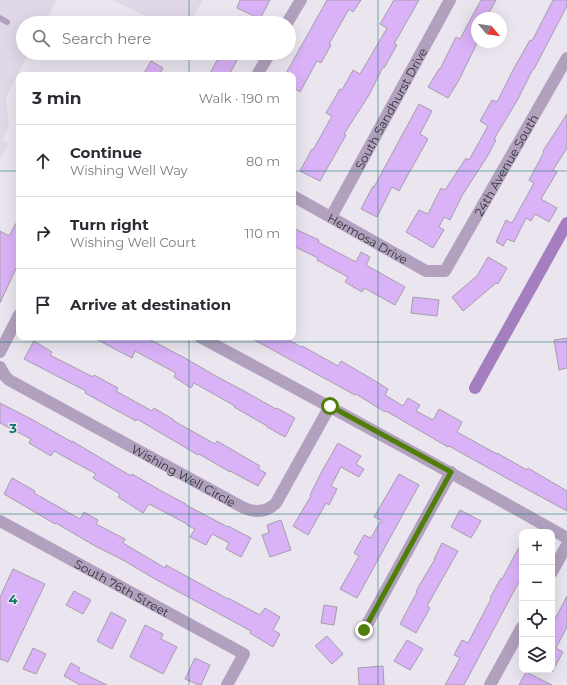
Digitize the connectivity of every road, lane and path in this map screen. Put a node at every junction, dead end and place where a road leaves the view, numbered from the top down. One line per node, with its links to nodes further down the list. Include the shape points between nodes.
1 (301, 0): 3 (street)
2 (450, 0): 10 (street, South Sandhurst Drive)
3 (291, 16)
4 (0, 18): 5 (lane)
5 (7, 22)
6 (567, 58): 11 (street, 24th Avenue South)
7 (266, 60): 8 (street)
8 (259, 72)
9 (296, 198): 10 (street, Hermosa Drive)
10 (331, 217): 11 (street, Hermosa Drive, via 426,271)
11 (445, 271)
12 (16, 321): 14 (street)
13 (206, 340): 16 (street)
14 (0, 352)
15 (0, 367): 16 (street, Wishing Well Circle, via 9,380 253,511 268,509 276,503)
16 (330, 406): 17 (street)
17 (451, 472): 19 (street); 22 (street)
18 (0, 521): 24 (street, South 76th Street, via 244,654)
19 (567, 538)
20 (567, 544): 21 (street)
21 (555, 566)
22 (364, 630)
23 (519, 632): 25 (street)
24 (227, 685)
25 (490, 685)

